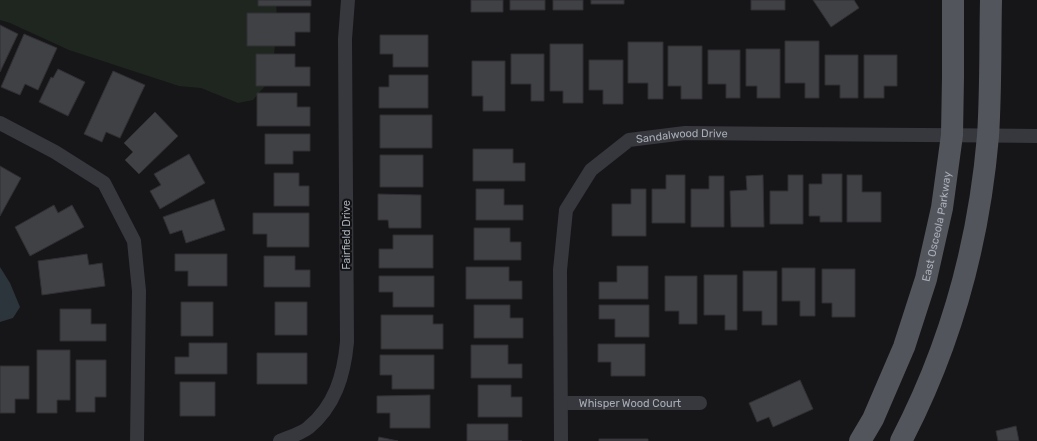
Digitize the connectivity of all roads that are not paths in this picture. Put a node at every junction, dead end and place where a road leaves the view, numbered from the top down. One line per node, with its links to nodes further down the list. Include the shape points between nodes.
1 (348, 0): 11 (street, Fairfield Drive, via 344,39 347,334 345,359 337,388 319,417 307,428)
2 (953, 0): 5 (main road, East Osceola Parkway)
3 (991, 0): 6 (main road)
4 (0, 123): 10 (street, via 55,152 104,183 134,241 139,291)
5 (952, 135): 6 (street, Sandalwood Drive); 8 (street, Sandalwood Drive, via 685,133 629,140 591,170 566,210 560,270); 13 (main road, East Osceola Parkway, via 942,208 926,279 904,347 873,419)
6 (988, 136): 7 (street, Sandalwood Drive); 14 (main road, via 975,227 964,279 947,335)
7 (1037, 136)
8 (561, 403): 9 (street, Whisper Wood Court); 12 (street, Sandalwood Drive)
9 (700, 403)
10 (137, 441)
11 (280, 441)
12 (561, 441)
13 (860, 441)
14 (901, 441)

